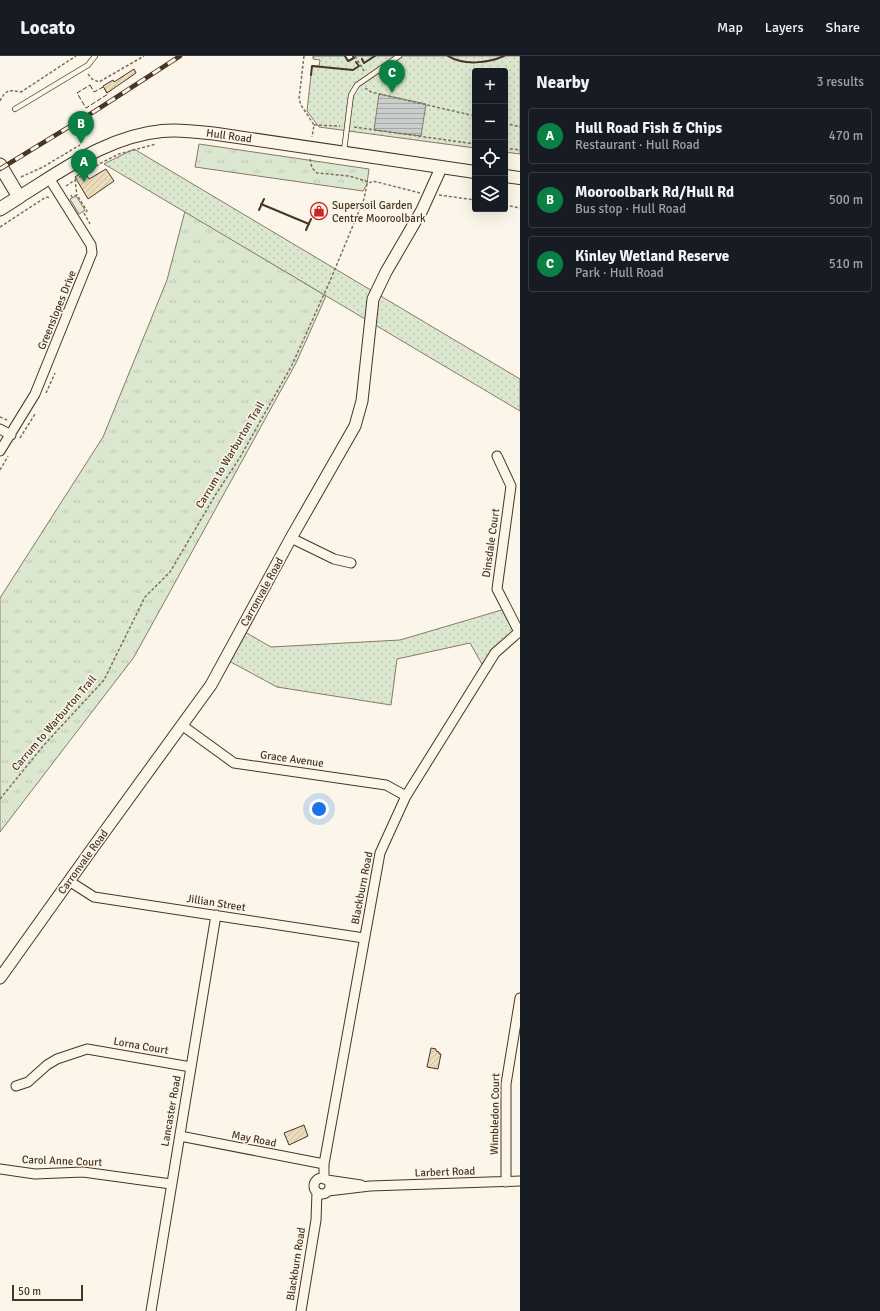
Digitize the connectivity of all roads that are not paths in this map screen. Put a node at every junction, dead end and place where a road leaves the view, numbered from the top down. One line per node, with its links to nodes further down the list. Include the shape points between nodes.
1 (95, 56): 3 (lane, via 88,65)
2 (399, 56): 4 (lane, via 354,88)
3 (15, 109)
4 (344, 153): 6 (main road, Hull Road); 9 (main road, Hull Road, via 310,153 217,134 162,131 123,140 99,150)
5 (0, 165): 11 (main road)
6 (441, 168): 7 (main road, Hull Road); 17 (street, Carronvale Road, via 424,194 422,210 373,300 362,401 355,426)
7 (472, 172)
8 (508, 176): 10 (main road)
9 (49, 178): 11 (main road, Hull Road); 14 (street, Greenslopes Drive, via 91,245 92,253 35,394)
10 (520, 178)
11 (19, 197): 12 (main road, Hull Road)
12 (0, 209)
13 (0, 429): 14 (street)
14 (11, 435): 15 (street, Greenslopes Drive)
15 (0, 451)
16 (497, 456): 19 (street, Dinsdale Court, via 511,486 497,589)
17 (291, 538): 18 (street, via 334,559); 20 (street, Carronvale Road, via 211,685)
18 (351, 563)
19 (519, 632): 21 (street, Blackburn Road, via 495,653)
20 (182, 726): 21 (street, Grace Avenue, via 234,763 386,785); 22 (street, Carronvale Road)
21 (406, 796): 24 (street, Blackburn Road, via 380,853)
22 (69, 881): 23 (street, Jillian Street, via 94,897); 25 (street, Carronvale Road)
23 (216, 915): 24 (street, Jillian Street); 27 (street, Lancaster Road)
24 (364, 938): 30 (street, Blackburn Road)
25 (0, 978)
26 (520, 998): 34 (street, Wimbledon Court, via 506,1084)
27 (191, 1067): 28 (street, Lorna Court, via 86,1049 46,1065 28,1082); 29 (street, Lancaster Road)
28 (16, 1086)
29 (180, 1136): 30 (street, May Road); 35 (street, Lancaster Road)
30 (324, 1164): 32 (street, Blackburn Road)
31 (0, 1169): 35 (street, Carol Anne Court, via 35,1174 83,1172)
32 (322, 1180): 36 (street, Larbert Road); 37 (street, via 330,1186); 37 (street, via 314,1187)
33 (520, 1181): 34 (street, Larbert Road)
34 (506, 1182): 36 (street, Larbert Road)
35 (171, 1184): 38 (street, Lancaster Road)
36 (370, 1186): 37 (street, Larbert Road)
37 (323, 1192): 39 (street, Blackburn Road)
38 (151, 1311)
39 (301, 1311)

